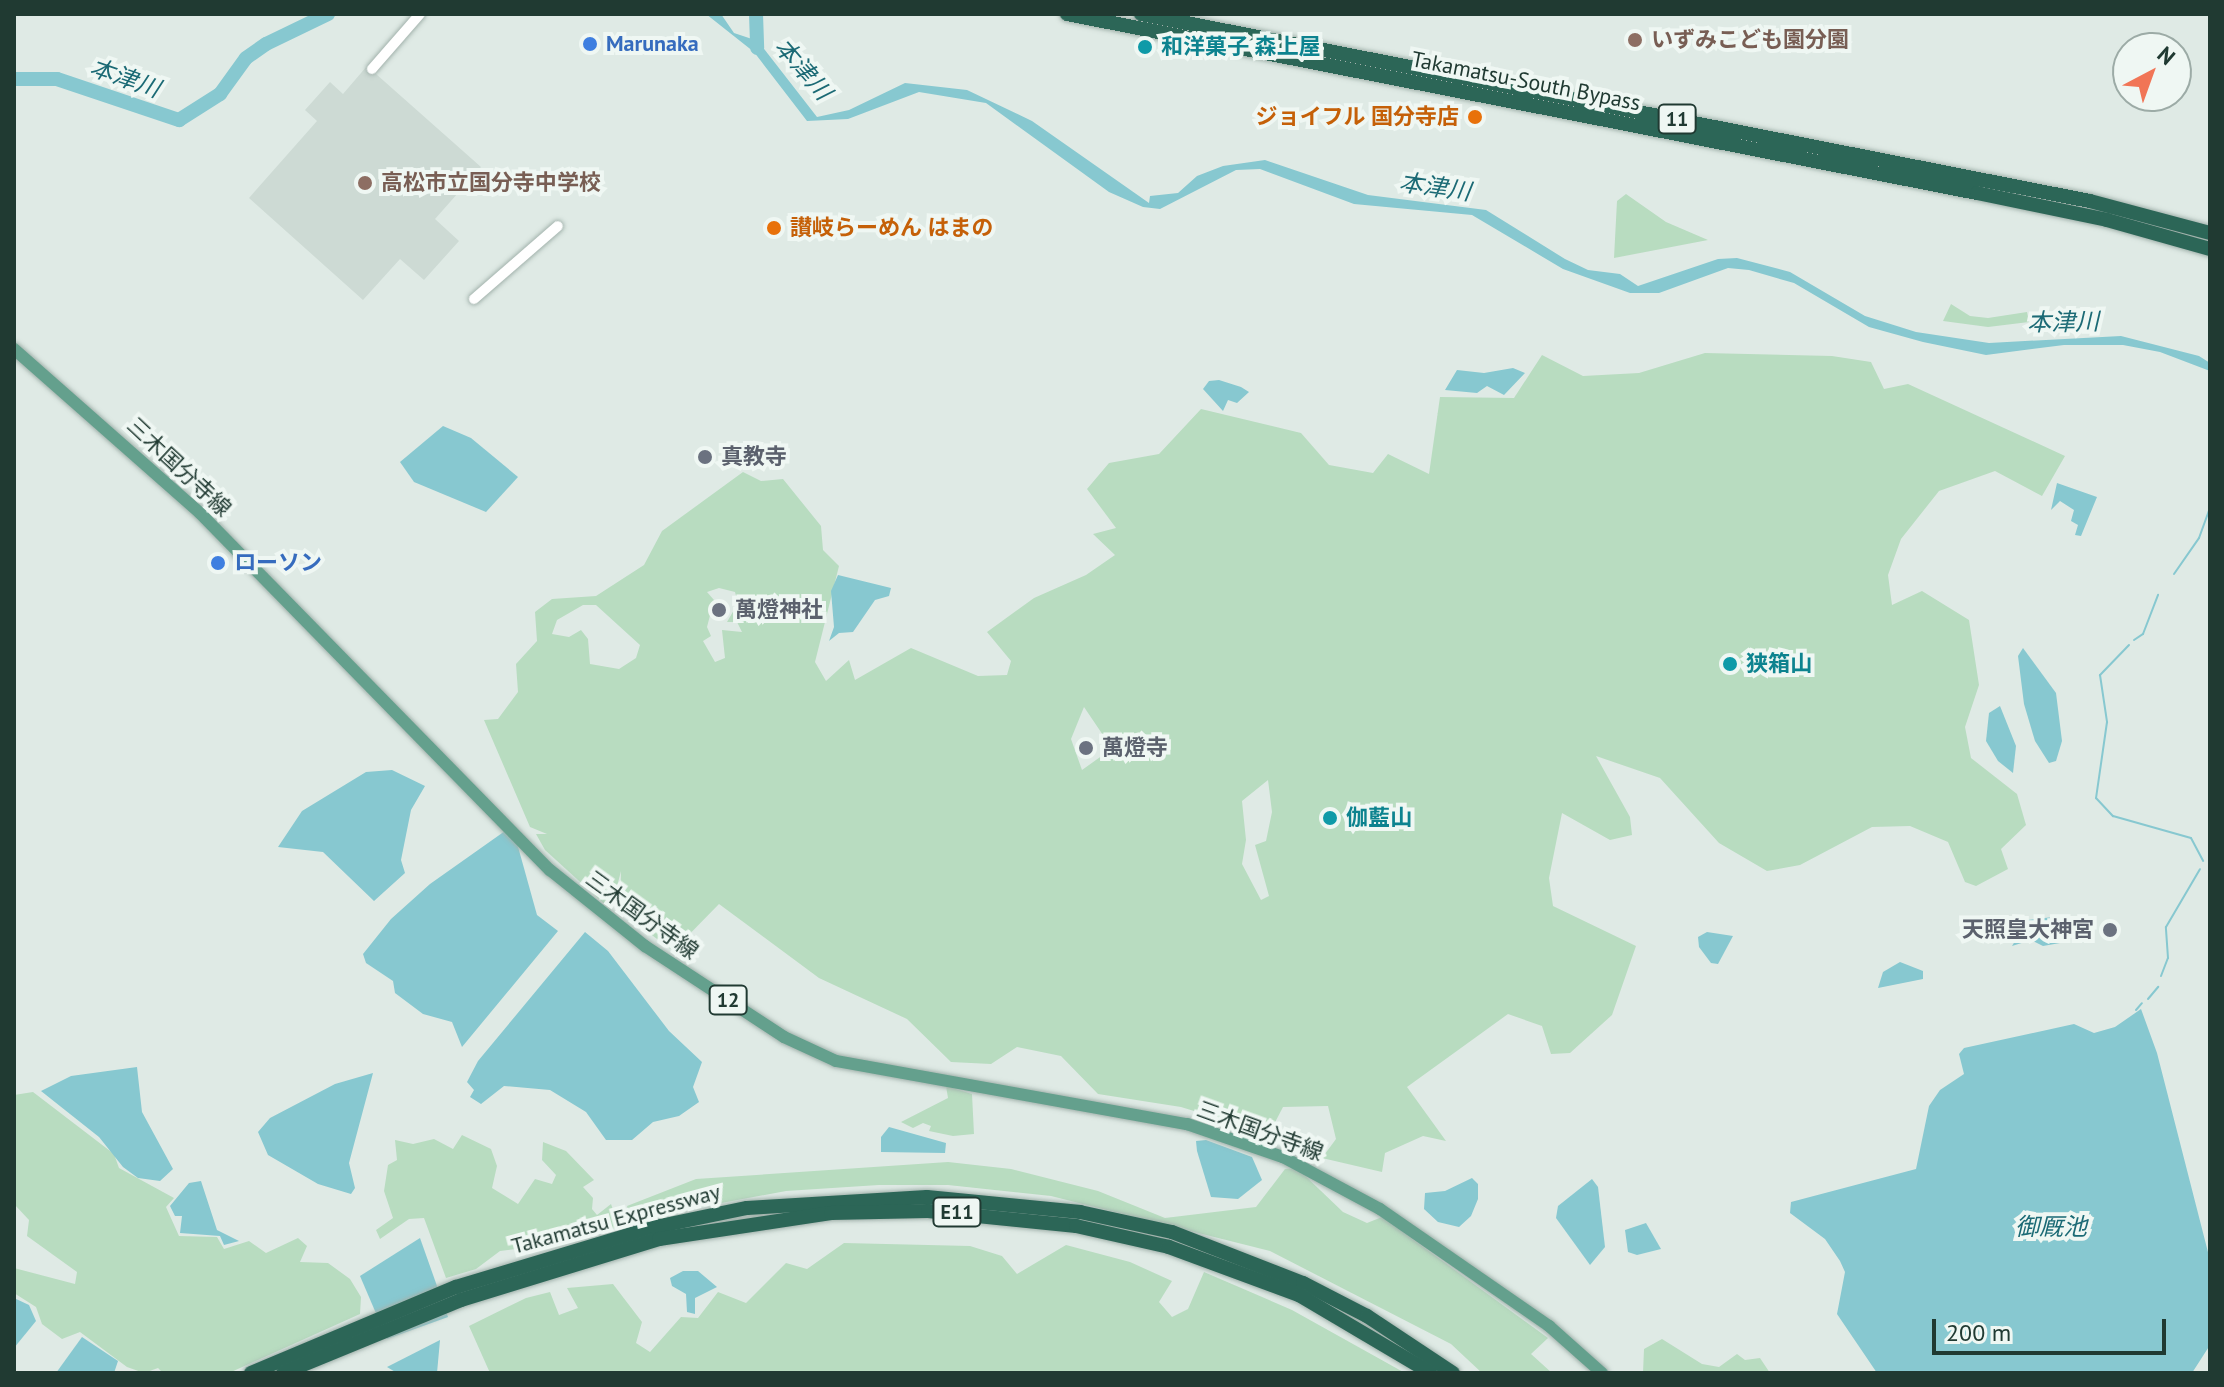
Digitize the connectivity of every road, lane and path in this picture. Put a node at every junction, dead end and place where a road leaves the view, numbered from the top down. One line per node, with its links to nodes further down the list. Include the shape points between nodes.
1 (420, 14): 4 (street)
2 (1067, 14): 7 (highway, Takamatsu-South Bypass / 11, via 1977,193 2107,220)
3 (1141, 14): 6 (highway, Takamatsu-South Bypass / 11, via 2075,198)
4 (372, 69)
5 (558, 226): 8 (street)
6 (2210, 233)
7 (2210, 249)
8 (474, 299)
9 (14, 349): 16 (main road, 三木国分寺線 / 12, via 200,513 550,870 645,946 784,1037 836,1061 1187,1124 1262,1149 1326,1177 1380,1209 1549,1326)
10 (458, 1294): 11 (highway, Takamatsu Expressway / E11); 14 (highway, Takamatsu Expressway / E11, via 659,1239 750,1222 831,1213 992,1213 1076,1226 1241,1271 1360,1327); 15 (highway, Takamatsu Expressway / E11, via 655,1227 747,1208 829,1199 990,1200 1126,1222 1244,1257 1367,1316)
11 (368, 1328): 12 (highway, Takamatsu Expressway / E11); 13 (highway, Takamatsu Expressway / E11)
12 (251, 1373)
13 (283, 1373)
14 (1431, 1373)
15 (1453, 1373)
16 (1602, 1373)

